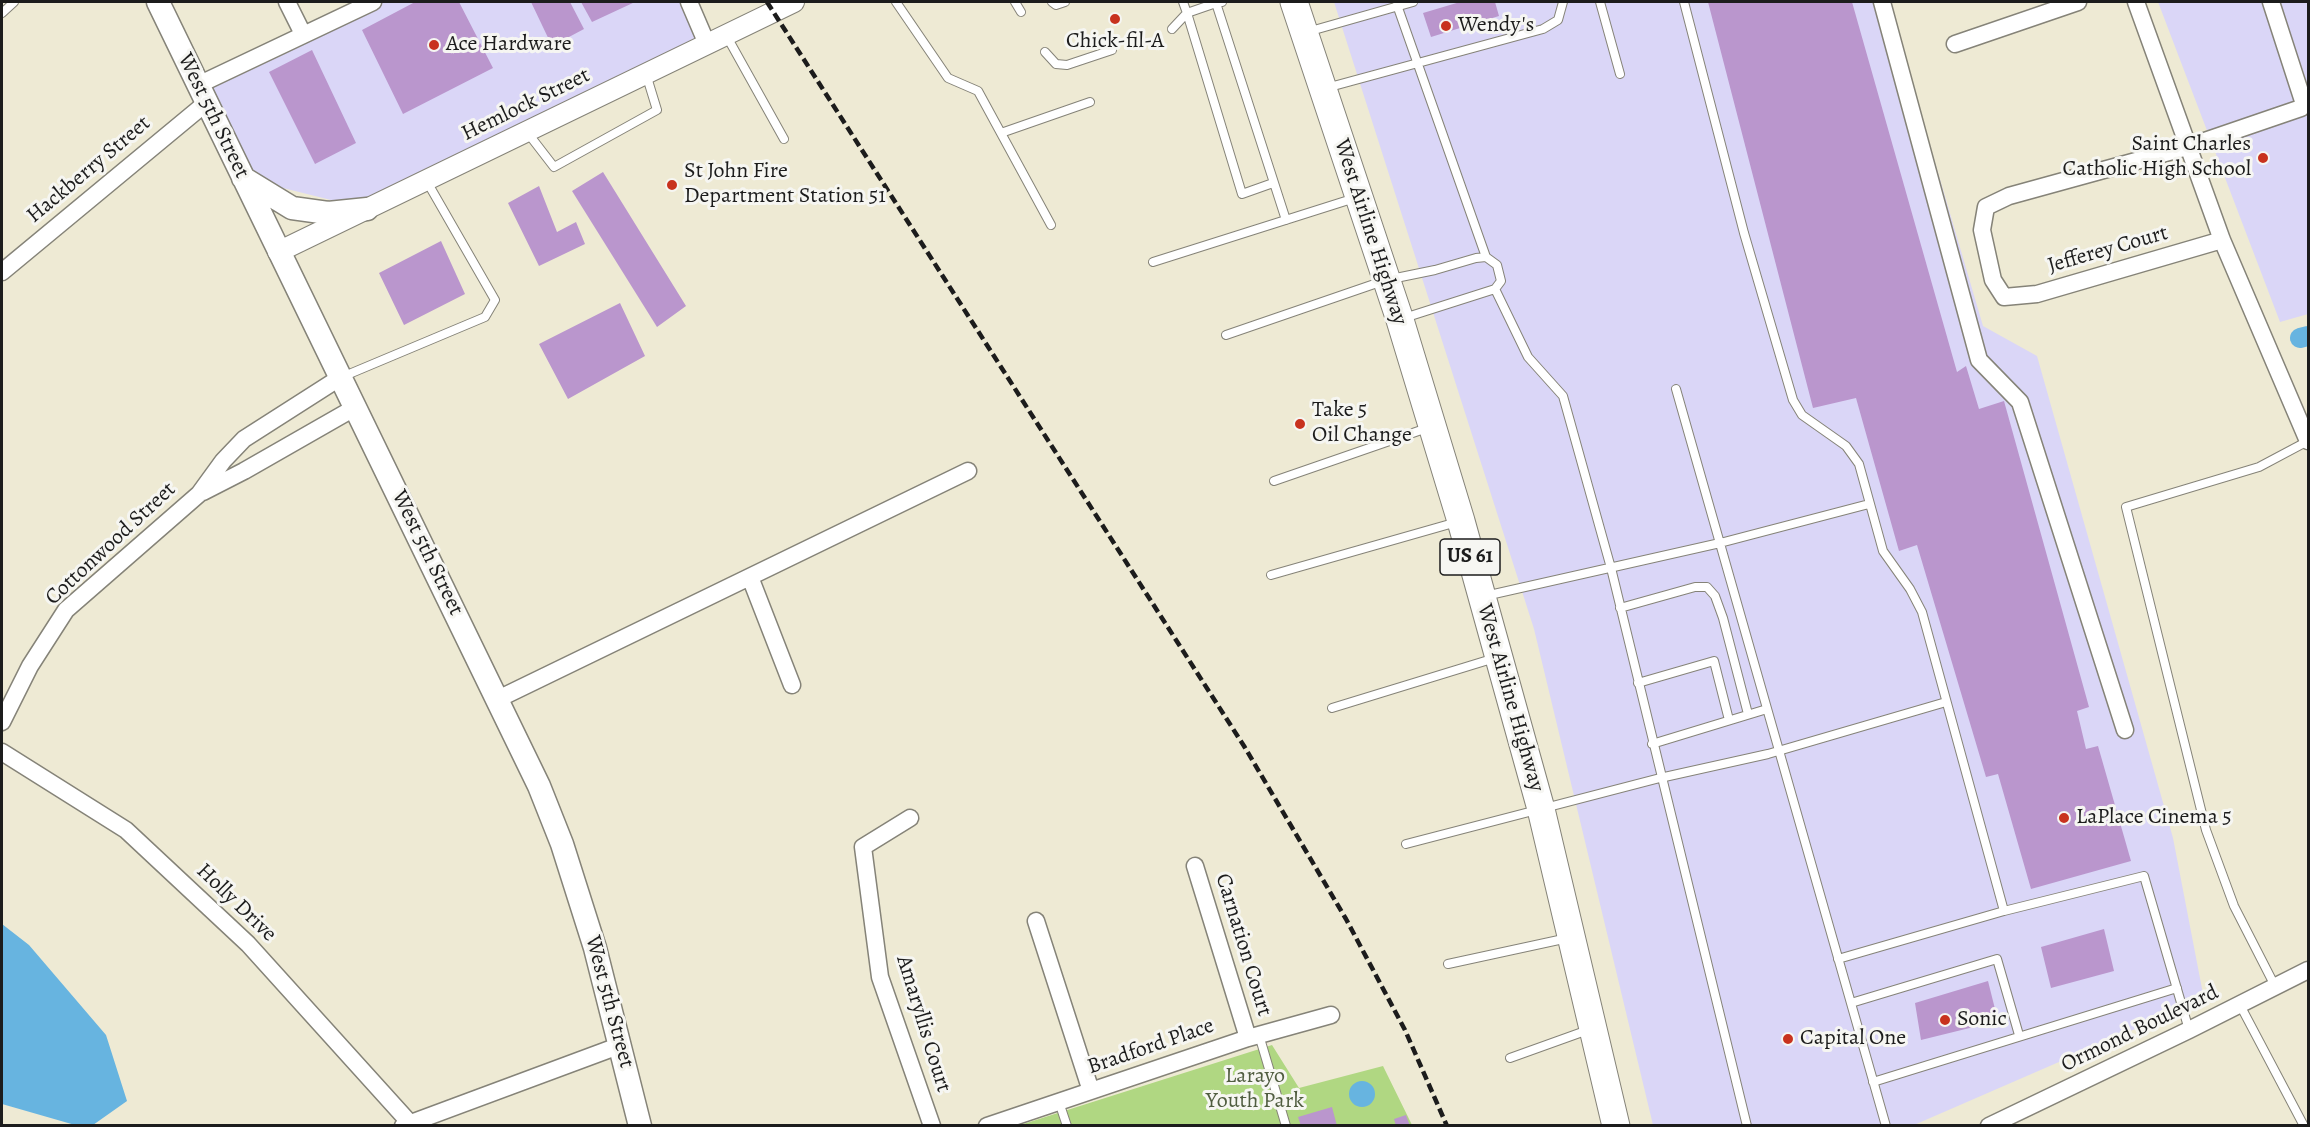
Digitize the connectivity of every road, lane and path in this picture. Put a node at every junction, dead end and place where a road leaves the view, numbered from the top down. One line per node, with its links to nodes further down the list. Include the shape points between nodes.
1 (14, 2): 25 (lane)
2 (158, 2): 39 (main road, West 5th Street)
3 (287, 2): 29 (street)
4 (373, 2): 29 (street, Hackberry Street)
5 (689, 2): 31 (street)
6 (794, 2): 30 (street, Hemlock Street)
7 (896, 2): 42 (lane, via 948,78 978,91)
8 (1015, 2): 24 (lane)
9 (1052, 2): 10 (lane)
10 (1065, 2)
11 (1183, 2): 26 (lane)
12 (1219, 2): 26 (lane); 47 (lane)
13 (1294, 2): 28 (highway, West Airline Highway / US 61)
14 (1413, 2): 23 (lane)
15 (1563, 2): 35 (lane, via 1558,20 1543,29)
16 (1600, 2): 37 (lane)
17 (1684, 2): 69 (lane, via 1747,244 1793,400 1802,415 1846,446 1859,464)
18 (1882, 2): 87 (street, via 1979,360 2020,402)
19 (2079, 2): 32 (street)
20 (2136, 2): 44 (street)
21 (2271, 2): 44 (street, via 2304,104)
22 (1383, 5): 23 (lane); 28 (lane)
23 (1397, 5): 35 (lane)
24 (1021, 12)
25 (2, 13)
26 (1187, 13): 27 (lane); 47 (lane, via 1242,194)
27 (1172, 29)
28 (1304, 33): 38 (highway, West Airline Highway / US 61)
29 (303, 34): 39 (street, Hackberry Street)
30 (726, 34): 31 (street, Hemlock Street); 43 (lane)
31 (707, 44): 36 (street, Hemlock Street)
32 (1954, 44)
33 (1113, 50): 34 (lane, via 1067,65 1056,64)
34 (1045, 52)
35 (1416, 64): 38 (lane); 54 (lane)
36 (646, 73): 41 (street, Hemlock Street); 41 (lane, via 657,110 554,167)
37 (1620, 75)
38 (1323, 89): 48 (highway, West Airline Highway / US 61)
39 (202, 94): 45 (main road, West 5th Street); 56 (street, Hackberry Street)
40 (1090, 102): 42 (lane)
41 (527, 131): 46 (street, Hemlock Street)
42 (1001, 133): 51 (lane)
43 (784, 139)
44 (2187, 147): 52 (street); 52 (street, Jefferey Court, via 2009,196 1986,207 1982,230 1993,280 2004,297 2037,294)
45 (243, 178): 49 (main road, via 291,208 328,213); 53 (main road, West 5th Street)
46 (426, 180): 49 (street, Hemlock Street); 61 (lane, via 495,300 485,317)
47 (1273, 183): 50 (lane)
48 (1359, 196): 50 (lane); 57 (highway, West Airline Highway / US 61)
49 (367, 209): 53 (street, Hemlock Street)
50 (1286, 220): 55 (lane)
51 (1051, 225)
52 (2222, 240): 65 (street)
53 (278, 252): 61 (main road, West 5th Street)
54 (1486, 257): 57 (lane); 58 (lane, via 1497,265 1501,281)
55 (1153, 262)
56 (2, 272)
57 (1386, 280): 59 (highway, West Airline Highway / US 61); 60 (lane)
58 (1494, 289): 59 (lane); 72 (lane, via 1528,357 1563,396)
59 (1400, 320): 64 (highway, West Airline Highway / US 61)
60 (1226, 335)
61 (341, 377): 63 (main road, West 5th Street); 68 (street, Cottonwood Street, via 244,439 223,460)
62 (1676, 389): 71 (lane)
63 (356, 407): 68 (street, Cottonwood Street); 80 (main road, West 5th Street)
64 (1431, 427): 67 (lane); 70 (highway, West Airline Highway / US 61)
65 (2308, 441): 103 (lane, via 2259,467 2126,507 2206,830 2234,906)
66 (968, 471): 74 (street)
67 (1274, 480)
68 (200, 494): 86 (street, Cottonwood Street, via 66,610 30,666)
69 (1869, 504): 71 (lane); 81 (lane, via 1883,551 1922,612)
70 (1461, 521): 73 (lane); 75 (highway, West Airline Highway / US 61)
71 (1720, 543): 72 (lane); 83 (lane)
72 (1611, 568): 75 (lane); 76 (lane)
73 (1271, 575)
74 (750, 577): 79 (street); 80 (street)
75 (1481, 597): 77 (highway, West Airline Highway / US 61)
76 (1620, 608): 78 (lane); 84 (lane, via 1707,587 1723,618)
77 (1498, 657): 82 (lane); 92 (highway, West Airline Highway / US 61)
78 (1638, 683): 85 (lane, via 1714,661); 88 (lane)
79 (792, 685)
80 (498, 699): 111 (main road, West 5th Street, via 562,844)
81 (1946, 702): 89 (lane); 96 (lane)
82 (1332, 708)
83 (1767, 709): 84 (lane); 89 (lane)
84 (1748, 714): 85 (lane)
85 (1729, 720): 88 (lane)
86 (2, 722)
87 (2125, 730)
88 (1652, 744): 91 (lane)
89 (1779, 750): 91 (lane); 99 (lane)
90 (2, 752): 116 (street, Holly Drive, via 126,830 248,944)
91 (1660, 778): 92 (lane); 123 (lane)
92 (1541, 809): 94 (lane); 98 (highway, West Airline Highway / US 61)
93 (910, 818): 118 (street, Amaryllis Court, via 863,847 880,977)
94 (1406, 844)
95 (1195, 866): 110 (street, Carnation Court)
96 (2004, 911): 99 (lane); 102 (lane, via 2144,876)
97 (1036, 921): 114 (street)
98 (1571, 938): 100 (lane); 107 (highway, West Airline Highway / US 61)
99 (1838, 959): 104 (lane)
100 (1448, 964)
101 (2308, 970): 103 (street, Ormond Boulevard)
102 (2177, 988): 108 (lane); 109 (lane)
103 (2276, 988): 105 (street, Ormond Boulevard)
104 (1851, 1004): 109 (lane, via 1997,959); 113 (lane)
105 (2240, 1005): 108 (street, Ormond Boulevard); 126 (lane)
106 (1331, 1015): 110 (street, Bradford Place)
107 (1594, 1027): 112 (lane); 122 (highway, West Airline Highway / US 61)
108 (2189, 1030): 125 (street, Ormond Boulevard)
109 (2019, 1035): 113 (lane)
110 (1254, 1037): 114 (street, Bradford Place); 121 (lane, via 1271,1094)
111 (621, 1045): 116 (street, Holly Drive); 117 (main road, West 5th Street)
112 (1510, 1058)
113 (1873, 1082): 124 (lane)
114 (1091, 1091): 115 (street, Bradford Place)
115 (1059, 1102): 119 (street, Bradford Place); 120 (lane)
116 (406, 1124)
117 (640, 1125)
118 (932, 1125)
119 (987, 1125)
120 (1067, 1125)
121 (1286, 1125)
122 (1616, 1125)
123 (1747, 1125)
124 (1886, 1125)
125 (1989, 1125)
126 (2304, 1125)

